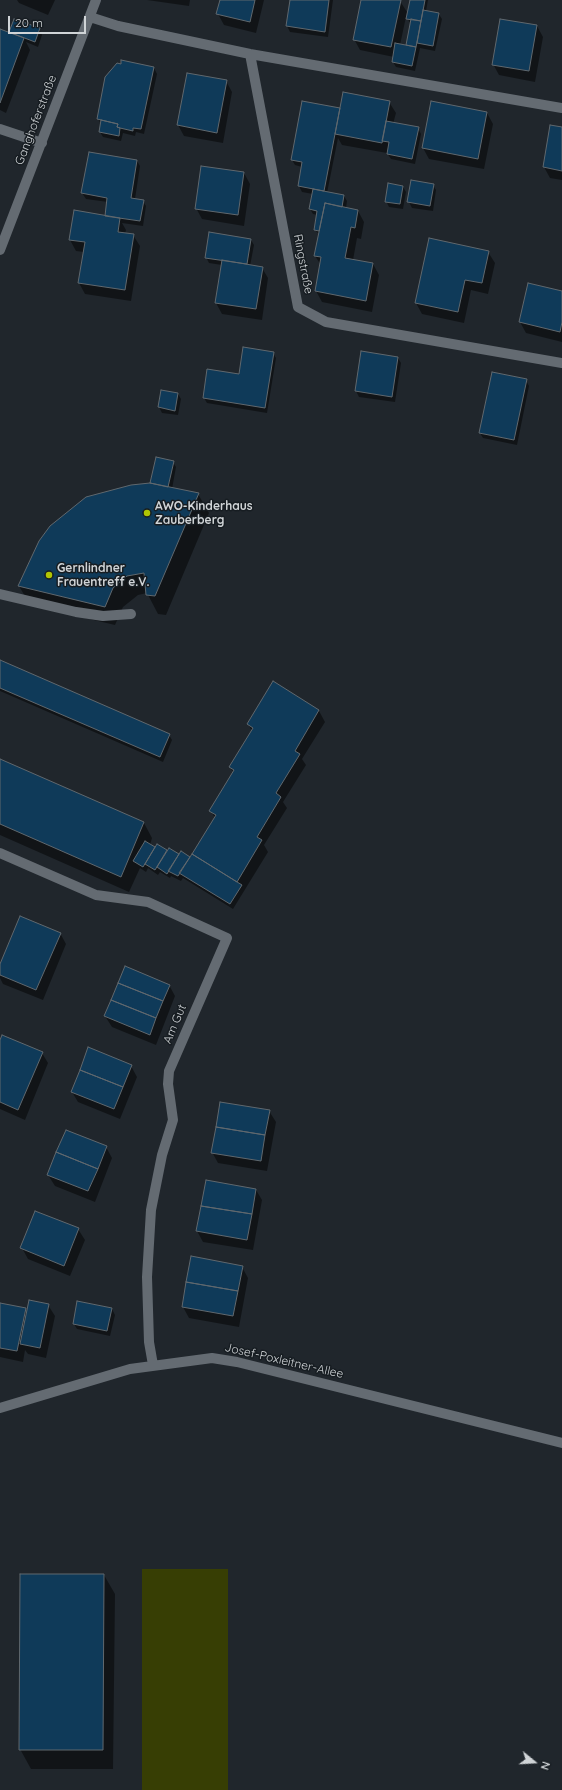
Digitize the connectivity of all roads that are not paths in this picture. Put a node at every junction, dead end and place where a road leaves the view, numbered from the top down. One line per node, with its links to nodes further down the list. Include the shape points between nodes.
1 (96, 0): 2 (street, Ganghoferstraße)
2 (90, 16): 3 (street, via 118,26); 6 (street, Ganghoferstraße)
3 (250, 54): 4 (street); 8 (street, Ringstraße, via 298,307 326,322)
4 (562, 108)
5 (0, 129): 6 (street)
6 (42, 143): 7 (street, Ganghoferstraße)
7 (0, 250)
8 (562, 363)
9 (0, 594): 10 (street, via 76,612 103,616)
10 (131, 614)
11 (0, 853): 12 (street, Am Gut, via 96,895 148,902 227,938 169,1072 173,1120 162,1155 151,1210 147,1277 149,1342)
12 (153, 1365): 13 (street, Josef-Poxleitner-Allee, via 130,1369); 14 (street, Josef-Poxleitner-Allee, via 212,1358 237,1362)
13 (0, 1408)
14 (562, 1443)

